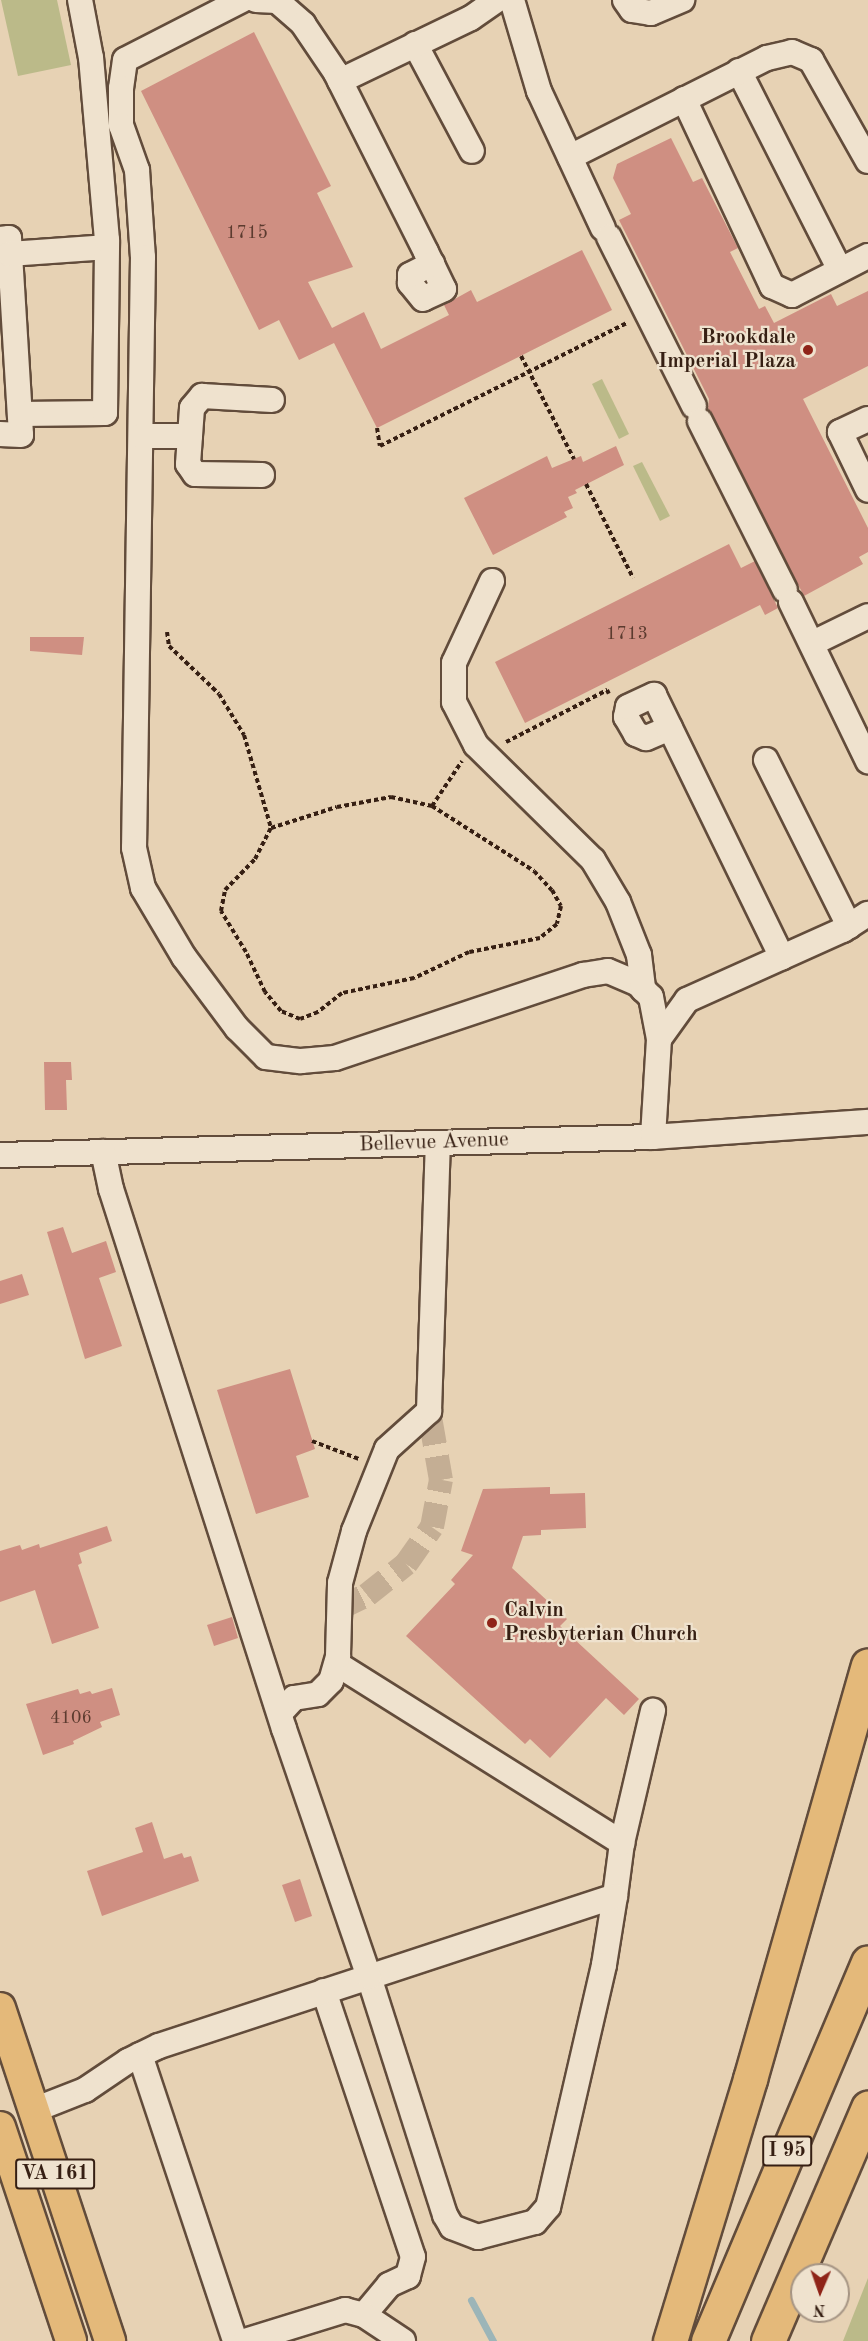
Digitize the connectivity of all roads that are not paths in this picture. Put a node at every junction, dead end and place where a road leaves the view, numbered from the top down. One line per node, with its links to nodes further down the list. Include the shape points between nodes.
1 (80, 0): 16 (street, via 91,57)
2 (242, 0): 24 (street, via 125,60 121,125 137,170 143,257)
3 (256, 0): 10 (street, via 277,1 303,24)
4 (497, 0): 8 (street)
5 (512, 0): 13 (street, via 539,91)
6 (625, 0): 7 (street, via 632,10 651,13)
7 (680, 0)
8 (415, 44): 10 (street); 12 (street)
9 (739, 71): 11 (street); 14 (street, via 792,52 811,60); 19 (street)
10 (340, 81): 18 (street)
11 (684, 99): 13 (street); 19 (street, via 772,286 782,294 792,295)
12 (472, 151)
13 (570, 157): 30 (street)
14 (868, 161)
15 (5, 246): 16 (street); 21 (street)
16 (107, 247): 21 (street, via 105,414)
17 (868, 256): 19 (street)
18 (432, 264)
19 (840, 270)
20 (272, 400): 25 (street, via 202,396 192,408)
21 (20, 414): 23 (street, via 21,435)
22 (868, 419): 27 (street, via 840,432)
23 (0, 434)
24 (141, 436): 25 (street); 36 (street, via 134,848 143,888 184,957 237,1029 266,1057 301,1061 335,1058 583,975 608,970)
25 (190, 436): 26 (street, via 188,464 195,474)
26 (262, 475)
27 (868, 490)
28 (492, 581): 36 (street, via 454,663 454,702 476,745 593,860 618,902 635,944)
29 (868, 616): 30 (street)
30 (813, 643): 33 (street)
31 (670, 728): 35 (street)
32 (766, 760): 34 (street)
33 (868, 761)
34 (858, 920): 35 (street)
35 (782, 957): 37 (street, via 687,1000)
36 (643, 990): 37 (street, via 651,997)
37 (659, 1039): 39 (street)
38 (868, 1122): 39 (street, Bellevue Avenue)
39 (653, 1137): 40 (street, Bellevue Avenue)
40 (438, 1143): 41 (street, Bellevue Avenue); 43 (street, via 429,1411 387,1449 354,1531 340,1582)
41 (103, 1152): 42 (street, Bellevue Avenue); 46 (street, via 111,1189)
42 (0, 1155)
43 (337, 1664): 46 (street, via 331,1681 318,1694 294,1698); 47 (street)
44 (868, 1665): 64 (highway, via 754,2068)
45 (653, 1711): 47 (street)
46 (281, 1712): 50 (street)
47 (622, 1843): 48 (street)
48 (615, 1896): 50 (street); 50 (street, via 604,1965 548,2207 535,2222 478,2237 452,2227)
49 (868, 1962): 65 (highway, I 95)
50 (369, 1977): 51 (street)
51 (324, 1991): 53 (street); 57 (street, via 413,2257 408,2276 389,2285)
52 (2, 2022): 55 (main road, VA 161)
53 (140, 2055): 55 (street, via 85,2090); 60 (street)
54 (868, 2108): 66 (highway, I 95)
55 (34, 2110): 59 (main road, VA 161)
56 (0, 2127): 58 (main road, VA 161)
57 (364, 2315): 61 (street, via 345,2310); 62 (street); 63 (street)
58 (71, 2341)
59 (110, 2341)
60 (235, 2341)
61 (245, 2341)
62 (375, 2341)
63 (403, 2341)
64 (670, 2341)
65 (708, 2341)
66 (768, 2341)

